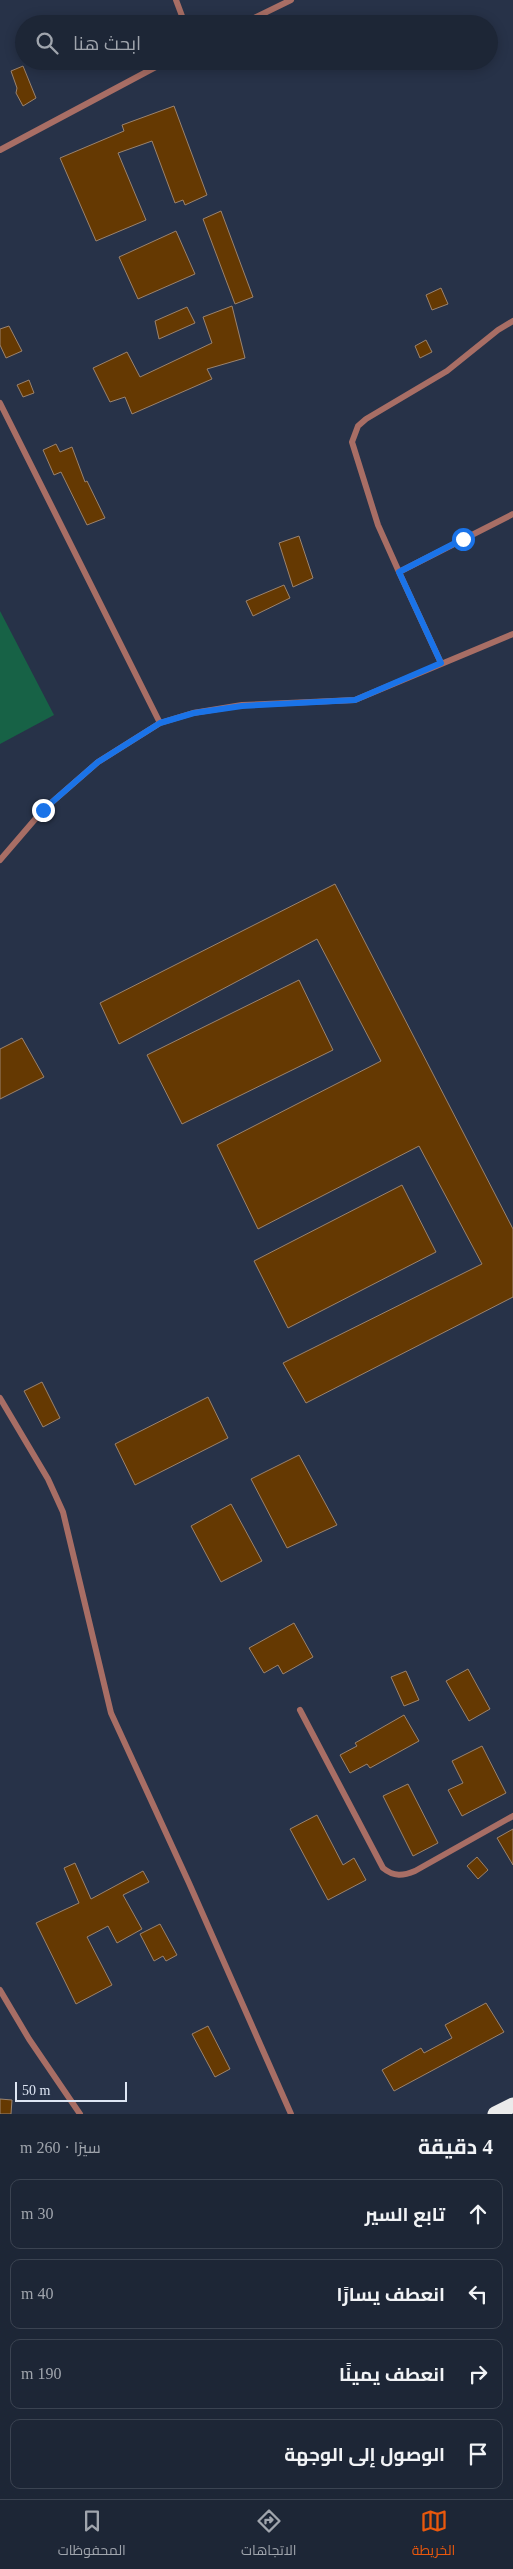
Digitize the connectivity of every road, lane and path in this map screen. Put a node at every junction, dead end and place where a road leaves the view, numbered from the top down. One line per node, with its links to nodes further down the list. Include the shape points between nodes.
1 (176, 0): 3 (lane)
2 (291, 0): 4 (lane)
3 (182, 15)
4 (260, 15)
5 (150, 70): 6 (lane)
6 (0, 150)
7 (513, 321): 10 (lane, via 447,371 366,419 354,434 352,442 378,526)
8 (0, 403): 13 (lane)
9 (513, 514): 10 (lane)
10 (399, 572): 12 (lane)
11 (513, 634): 12 (lane)
12 (441, 663): 13 (lane, via 355,700 242,706 194,713)
13 (160, 723): 14 (lane, via 98,762 43,810)
14 (0, 860)
15 (0, 1398): 21 (lane, via 48,1479 63,1512 111,1714)
16 (300, 1710): 17 (lane, via 384,1868 390,1873 398,1875 415,1871)
17 (513, 1816)
18 (0, 1990): 20 (lane)
19 (513, 2105): 22 (highway)
20 (80, 2114)
21 (291, 2114)
22 (495, 2114)

